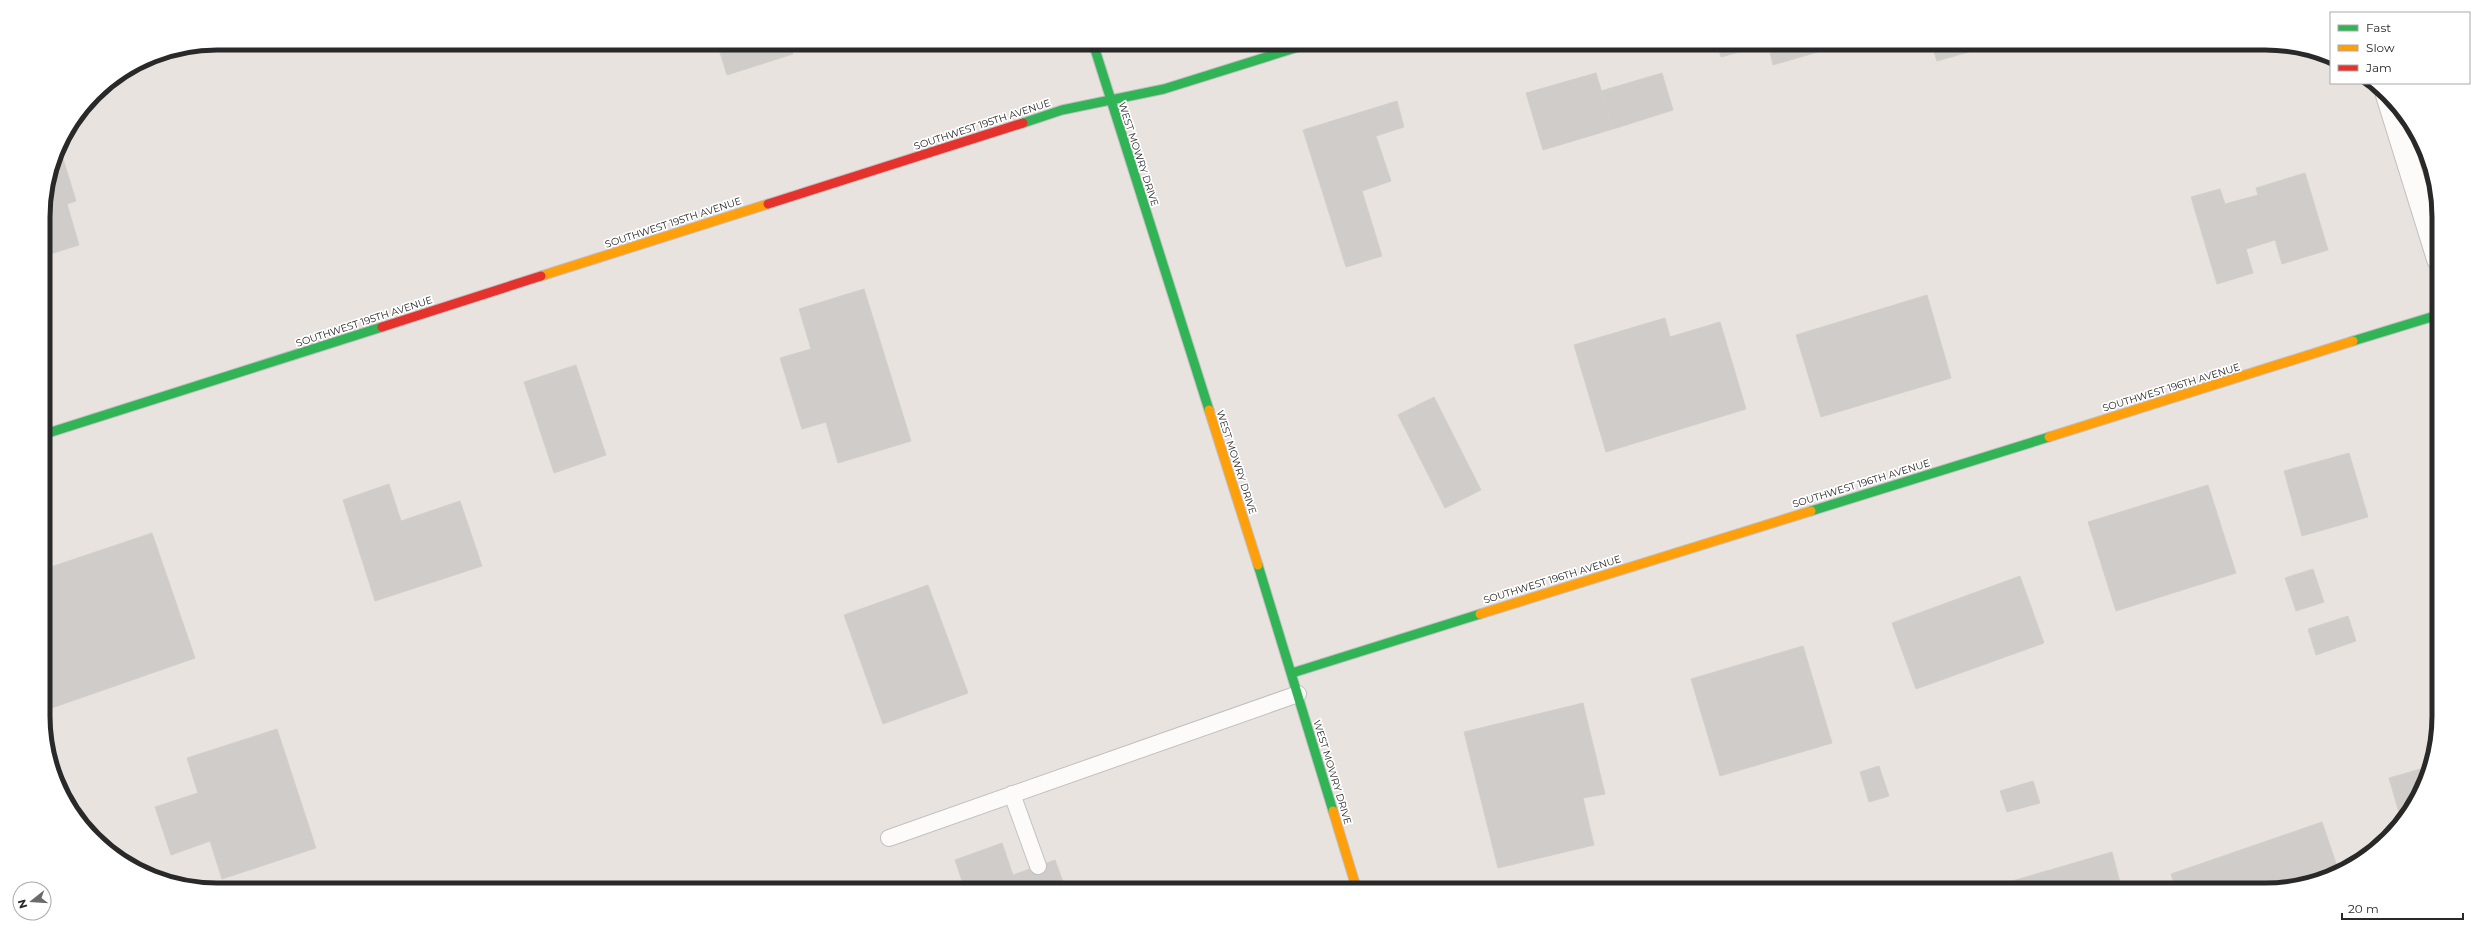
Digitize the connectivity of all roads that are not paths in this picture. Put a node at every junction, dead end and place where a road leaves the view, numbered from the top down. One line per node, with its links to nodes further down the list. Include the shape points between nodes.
1 (1095, 50): 3 (street, WEST MOWRY DRIVE)
2 (1289, 50): 3 (street, SOUTHWEST 195TH AVENUE, via 1164,89)
3 (1110, 100): 7 (street, SOUTHWEST 195TH AVENUE, via 1062,110); 8 (street, WEST MOWRY DRIVE)
4 (2391, 107): 5 (street)
5 (2432, 240)
6 (2432, 317): 8 (street, SOUTHWEST 196TH AVENUE)
7 (50, 432)
8 (1292, 673): 9 (street, WEST MOWRY DRIVE)
9 (1298, 694): 10 (lane); 13 (street, WEST MOWRY DRIVE)
10 (1012, 794): 11 (lane); 12 (lane)
11 (889, 838)
12 (1038, 866)
13 (1355, 883)

